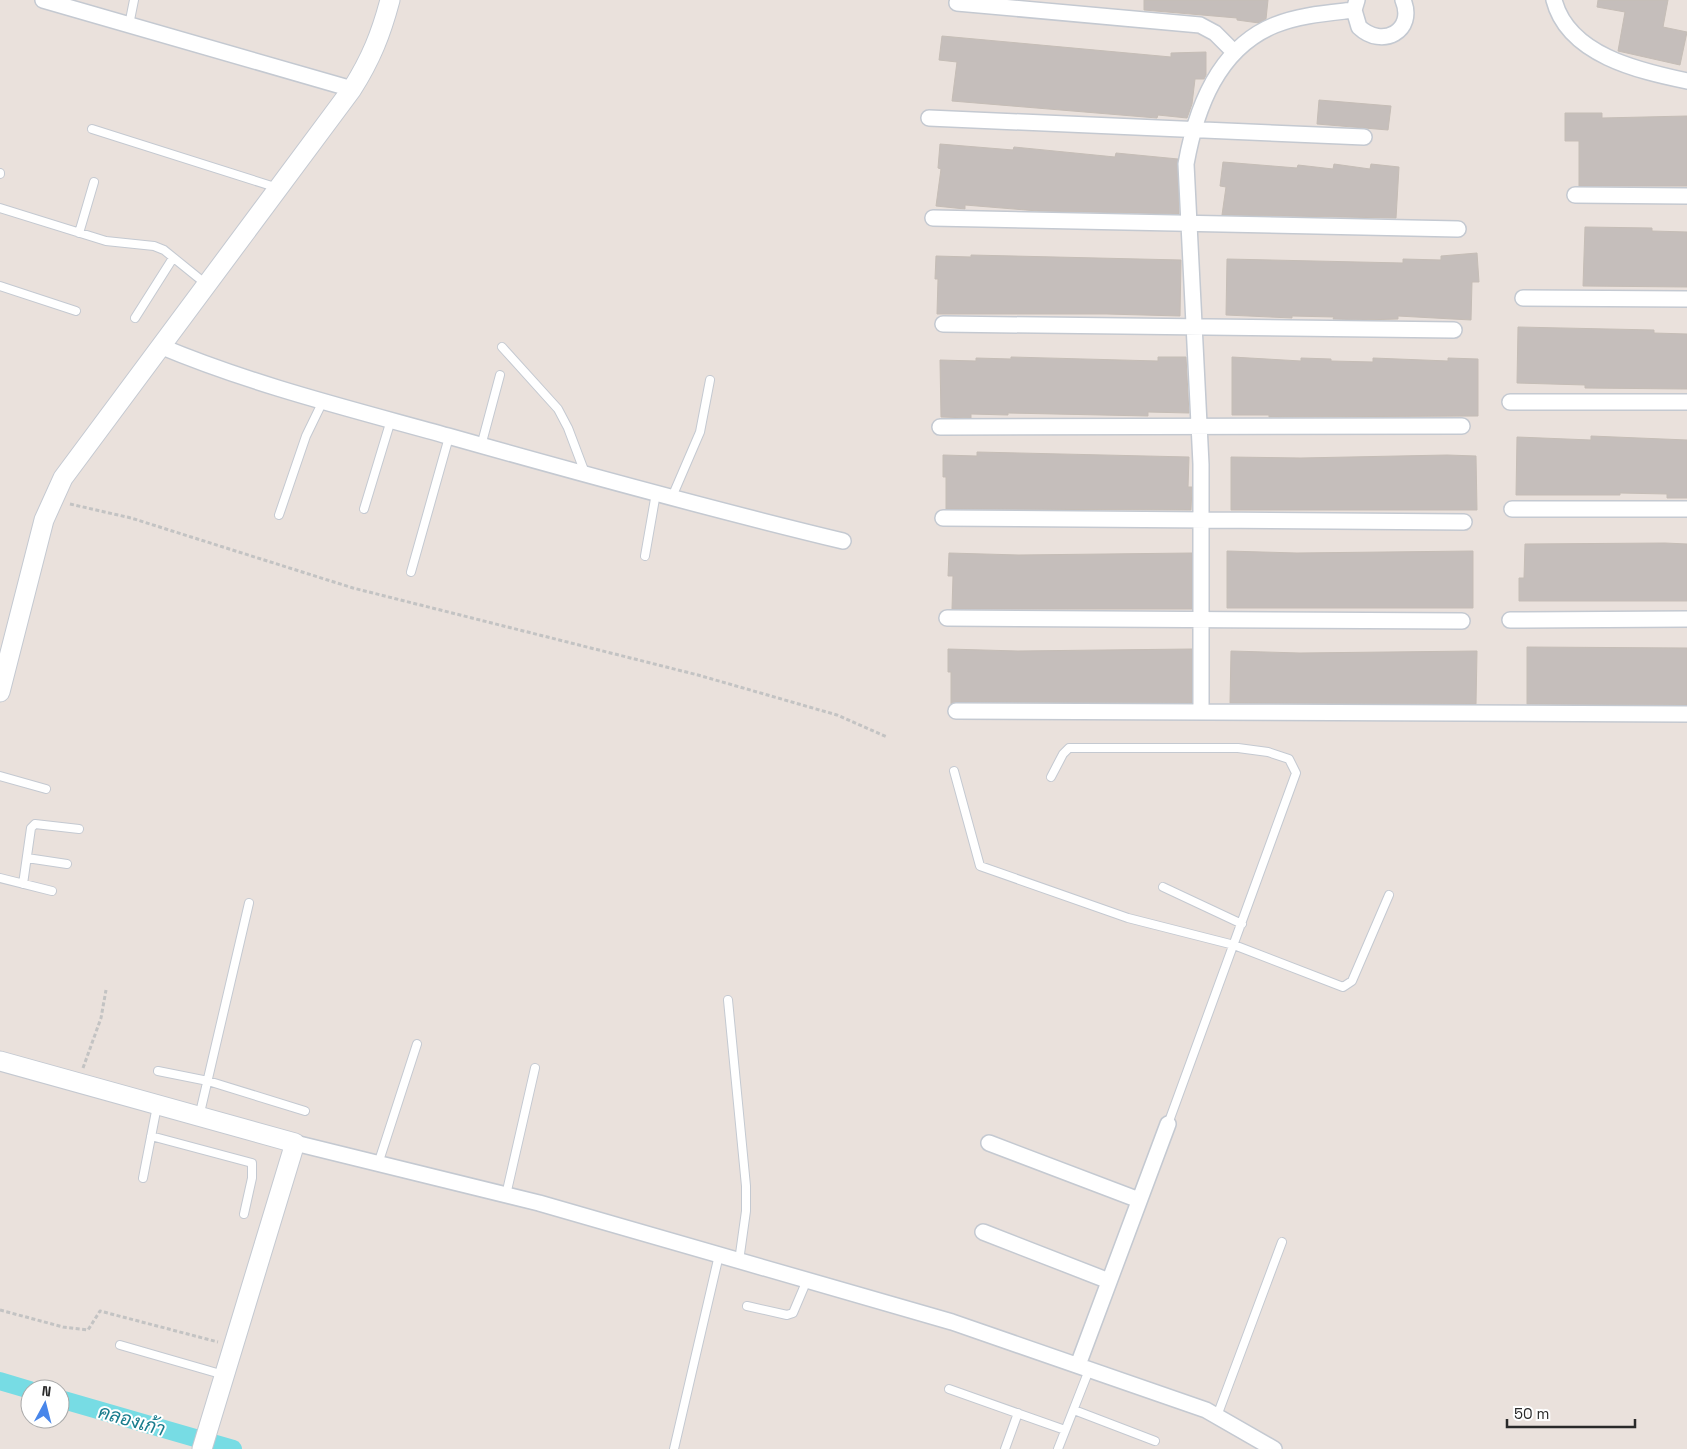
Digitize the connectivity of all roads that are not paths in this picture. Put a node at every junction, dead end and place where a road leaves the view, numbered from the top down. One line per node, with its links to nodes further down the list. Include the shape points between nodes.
1 (43, 0): 8 (street)
2 (134, 0): 8 (lane)
3 (390, 0): 11 (street, via 370,60)
4 (1403, 0): 7 (street, via 1406,9 1403,25 1383,38 1374,37 1359,28)
5 (1554, 0): 10 (street, via 1563,23 1585,44 1614,61)
6 (957, 3): 9 (street, via 1200,25 1215,33)
7 (1356, 5): 9 (street, via 1274,25)
8 (129, 25): 11 (street)
9 (1234, 52): 14 (street, via 1203,99)
10 (1687, 81)
11 (352, 89): 17 (street)
12 (929, 118): 14 (street)
13 (92, 129): 17 (lane)
14 (1193, 130): 15 (street); 22 (street, via 1186,164)
15 (1364, 137)
16 (94, 182): 24 (lane)
17 (278, 188): 26 (street)
18 (1575, 195): 19 (street)
19 (1687, 196)
20 (0, 208): 24 (lane)
21 (933, 218): 22 (street)
22 (1188, 223): 23 (street); 33 (street)
23 (1458, 229)
24 (79, 233): 25 (lane, via 121,244 154,246)
25 (173, 258): 26 (lane); 31 (lane)
26 (206, 284): 35 (street)
27 (0, 286): 30 (lane)
28 (1523, 298): 29 (street)
29 (1687, 299)
30 (76, 311)
31 (135, 318)
32 (943, 324): 33 (street)
33 (1194, 327): 34 (street); 43 (street)
34 (1454, 330)
35 (160, 346): 39 (street, via 242,377); 66 (street, via 63,478 44,520)
36 (502, 348): 48 (lane, via 558,409)
37 (500, 375): 47 (lane)
38 (710, 380): 50 (lane, via 700,432)
39 (322, 401): 42 (street); 54 (lane, via 306,436)
40 (1510, 402): 41 (street)
41 (1687, 402)
42 (391, 420): 46 (street); 51 (lane)
43 (1199, 426): 44 (street); 45 (street); 56 (street)
44 (1462, 426)
45 (940, 427)
46 (449, 436): 47 (street); 60 (lane)
47 (481, 446): 48 (street)
48 (585, 473): 49 (street)
49 (656, 493): 50 (street); 59 (lane)
50 (672, 497): 58 (street)
51 (364, 509)
52 (1512, 509): 53 (street)
53 (1687, 509)
54 (279, 515)
55 (943, 518): 56 (street)
56 (1201, 520): 57 (street); 62 (street)
57 (1464, 522)
58 (843, 541)
59 (645, 556)
60 (411, 572)
61 (947, 618): 62 (street)
62 (1201, 619): 65 (street); 68 (street)
63 (1687, 619): 64 (street)
64 (1510, 620)
65 (1462, 621)
66 (0, 692)
67 (956, 711): 68 (street)
68 (1201, 712): 69 (street)
69 (1687, 714)
70 (954, 771): 84 (lane, via 980,866 1128,918)
71 (0, 776): 73 (lane)
72 (1051, 777): 83 (lane, via 1069,748 1238,748 1289,759 1296,773)
73 (46, 789)
74 (79, 829): 75 (lane, via 34,824)
75 (27, 858): 76 (lane); 78 (lane)
76 (67, 864)
77 (0, 878): 78 (lane)
78 (23, 884): 80 (lane)
79 (1163, 887): 83 (lane)
80 (52, 891)
81 (1389, 895): 84 (lane, via 1352,981 1343,987)
82 (249, 904): 90 (lane)
83 (1242, 924): 84 (lane)
84 (1234, 945): 94 (lane)
85 (728, 1000): 106 (lane, via 746,1186)
86 (416, 1044): 98 (lane)
87 (0, 1061): 91 (street)
88 (535, 1068): 100 (lane)
89 (158, 1071): 90 (lane)
90 (208, 1081): 92 (lane); 93 (lane)
91 (157, 1104): 93 (street); 95 (lane)
92 (305, 1111)
93 (199, 1116): 96 (street)
94 (1168, 1124): 101 (street)
95 (151, 1136): 99 (lane); 102 (lane, via 252,1163)
96 (295, 1143): 98 (street); 112 (street)
97 (989, 1143): 101 (street)
98 (378, 1164): 100 (street)
99 (143, 1178)
100 (506, 1195): 105 (street)
101 (1139, 1200): 108 (street)
102 (244, 1214)
103 (983, 1232): 108 (street)
104 (1282, 1242): 116 (lane)
105 (718, 1255): 106 (street); 121 (lane)
106 (739, 1260): 107 (street)
107 (807, 1280): 109 (lane, via 793,1313 787,1315); 111 (street, via 952,1322)
108 (1109, 1281): 111 (street)
109 (747, 1306)
110 (120, 1345): 112 (lane)
111 (1084, 1368): 114 (lane); 116 (street)
112 (224, 1375): 120 (street)
113 (949, 1389): 115 (lane)
114 (1074, 1410): 117 (lane); 118 (lane)
115 (1018, 1414): 117 (lane); 122 (lane)
116 (1218, 1416): 119 (street)
117 (1065, 1430): 123 (lane)
118 (1155, 1441)
119 (1258, 1445): 124 (street)
120 (202, 1449)
121 (674, 1449)
122 (1005, 1449)
123 (1058, 1449)
124 (1274, 1449)

